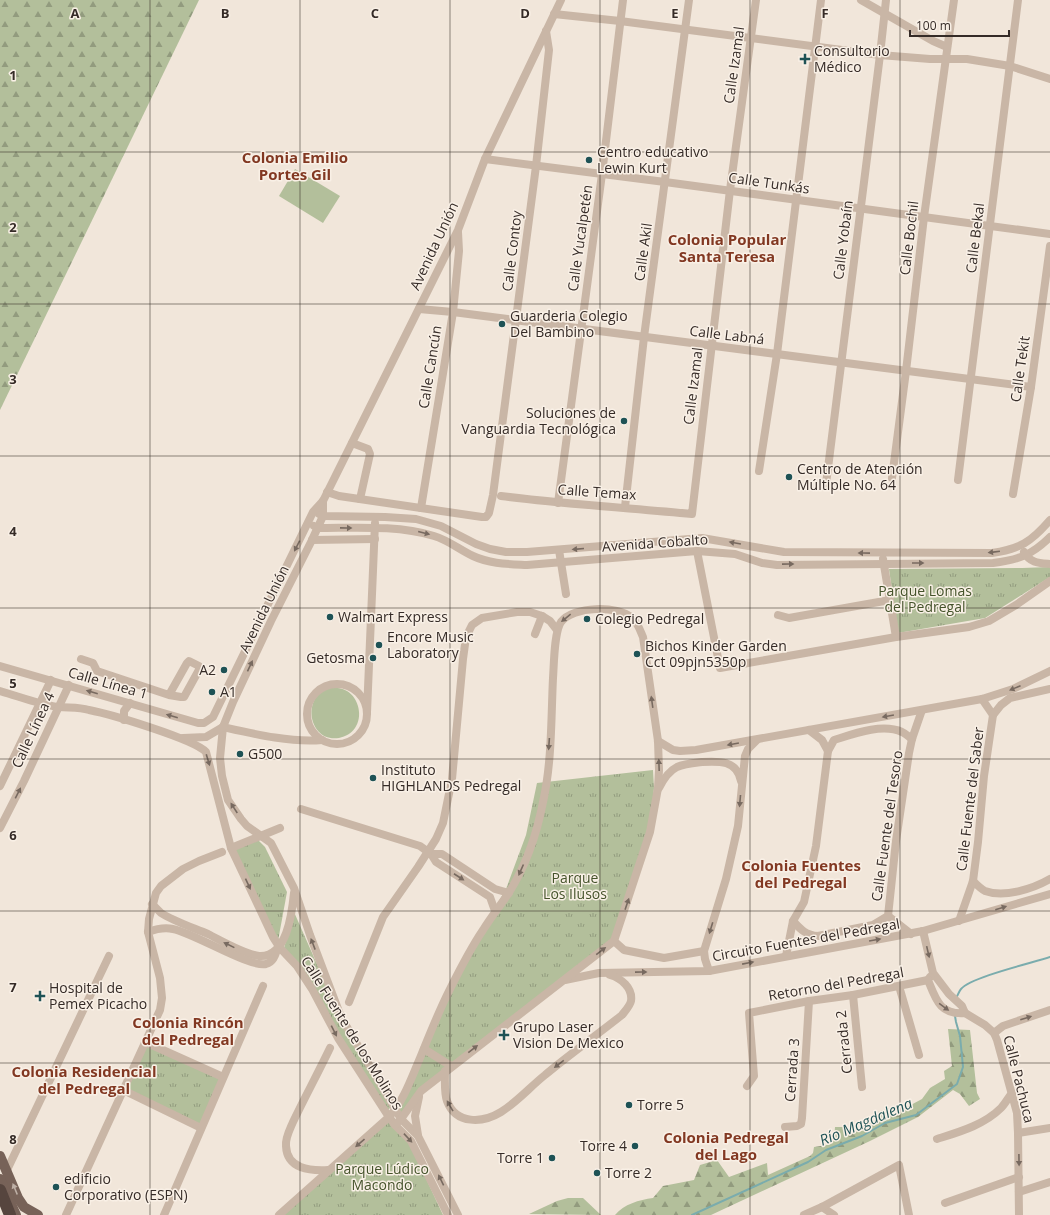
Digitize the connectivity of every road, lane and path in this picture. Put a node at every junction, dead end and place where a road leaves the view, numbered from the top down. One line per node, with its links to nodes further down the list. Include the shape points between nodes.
1 (562, 0): 11 (street, Avenida Unión)
2 (623, 0): 12 (street, Calle Yucalpetén)
3 (689, 0): 13 (street, Calle Akil)
4 (756, 0): 15 (street, Calle Izamal)
5 (821, 0): 16 (street)
6 (860, 0): 10 (street)
7 (886, 0): 10 (street, Calle Yobaín)
8 (954, 0): 17 (street, Calle Bochil)
9 (1018, 0): 20 (street, Calle Bekal)
10 (885, 13): 17 (street); 18 (street, Calle Yobaín)
11 (554, 14): 12 (street); 14 (street, Avenida Unión)
12 (620, 21): 13 (street); 24 (street, Calle Yucalpetén)
13 (686, 29): 15 (street); 25 (street, Calle Akil)
14 (546, 31): 22 (street, Avenida Unión); 23 (street, Calle Contoy, via 549,50)
15 (751, 38): 16 (street); 26 (street, Calle Izamal)
16 (816, 46): 18 (street); 27 (street)
17 (948, 47): 19 (street, Calle Bochil)
18 (880, 55): 19 (street); 28 (street, Calle Yobaín)
19 (946, 59): 20 (street, via 967,59); 29 (street, Calle Bochil)
20 (1010, 66): 21 (street); 30 (street, Calle Bekal)
21 (1050, 79)
22 (485, 159): 23 (street, Calle Tunkás); 31 (street, Avenida Unión)
23 (536, 166): 24 (street, Calle Tunkás); 36 (street, Calle Contoy)
24 (602, 174): 25 (street, Calle Tunkás); 37 (street, Calle Yucalpetén)
25 (665, 182): 26 (street, Calle Tunkás); 38 (street, Calle Akil)
26 (730, 190): 27 (street, Calle Tunkás); 39 (street, Calle Izamal)
27 (796, 199): 28 (street, Calle Tunkás); 40 (street)
28 (860, 208): 29 (street, Calle Tunkás); 41 (street, Calle Yobaín)
29 (924, 218): 30 (street, Calle Tunkás); 42 (street, Calle Bochil)
30 (990, 226): 32 (street, Calle Tunkás); 43 (street, Calle Bekal)
31 (458, 230): 34 (street, Avenida Unión); 35 (street, Calle Cancún, via 459,251)
32 (1050, 234)
33 (1050, 246): 44 (street, Calle Tekit)
34 (419, 309): 35 (street, Calle Labná); 45 (street, Avenida Unión)
35 (452, 312): 36 (street, Calle Labná); 57 (street, Calle Cancún)
36 (516, 320): 37 (street, Calle Labná); 57 (street, Calle Contoy, via 489,513 482,517)
37 (581, 329): 38 (street, Calle Labná); 55 (street, Calle Yucalpetén)
38 (644, 337): 39 (street, Calle Labná); 56 (street, Calle Akil)
39 (711, 346): 40 (street, Calle Labná); 59 (street, Calle Izamal)
40 (777, 354): 41 (street, Calle Labná); 46 (street)
41 (841, 362): 42 (street, Calle Labná); 49 (street, Calle Yobaín)
42 (906, 371): 43 (street, Calle Labná); 47 (street, Calle Bochil)
43 (970, 379): 44 (street, Calle Labná); 48 (street, Calle Bekal)
44 (1031, 387): 51 (street, Calle Tekit)
45 (352, 443): 50 (street, Avenida Unión); 53 (street, via 368,449 370,454)
46 (759, 471)
47 (892, 478)
48 (958, 480)
49 (826, 484)
50 (327, 492): 53 (street); 54 (street, Avenida Unión)
51 (1013, 494)
52 (501, 496): 55 (street, Calle Temax)
53 (360, 499): 57 (street)
54 (323, 501): 58 (street, Avenida Unión); 60 (street, Avenida Unión)
55 (558, 503): 56 (street, Calle Temax)
56 (625, 507): 59 (street, Calle Temax)
57 (421, 508)
58 (313, 512): 60 (street, Avenida Cobalto); 63 (street, Avenida Unión)
59 (692, 514)
60 (323, 516): 61 (street, Avenida Cobalto); 64 (street, Avenida Unión)
61 (375, 517): 65 (street); 70 (street, Avenida Cobalto, via 416,519 441,526 490,549 520,552)
62 (1050, 520): 69 (street, Avenida Cobalto)
63 (308, 524): 64 (street, Avenida Cobalto); 101 (street, Avenida Unión, one-way to 101, via 217,711)
64 (318, 528): 65 (street, Avenida Cobalto, one-way to 65); 68 (street, Avenida Unión)
65 (376, 529): 67 (street); 74 (street, Avenida Cobalto, one-way to 74, via 413,530 437,536 489,562 527,565)
66 (1050, 537): 73 (street, Avenida Cobalto)
67 (375, 539): 68 (street); 98 (street)
68 (312, 540): 102 (street, Avenida Unión, one-way to 68)
69 (1021, 546): 72 (street, Avenida Cobalto, one-way to 72, via 992,553); 73 (street)
70 (559, 550): 72 (street, Avenida Cobalto, one-way to 70, via 784,552 702,538); 74 (street)
71 (698, 551): 74 (street, Avenida Cobalto); 75 (street, Avenida Cobalto, one-way to 75, via 735,554 777,565); 84 (street, via 720,668)
72 (883, 553): 75 (street)
73 (1026, 556): 75 (street, Avenida Cobalto, one-way to 73, via 993,563); 76 (street, via 1036,563)
74 (561, 562): 78 (street)
75 (884, 563): 79 (street)
76 (1050, 564)
77 (1050, 581): 84 (street, via 989,621 969,627)
78 (566, 594)
79 (890, 600): 80 (street, via 789,618); 84 (street)
80 (778, 615)
81 (542, 616): 82 (street); 83 (street); 119 (street, via 530,612 517,612 482,618 472,625 466,636 448,803 443,823)
82 (558, 630): 108 (street, one-way to 82, via 643,637 632,617 613,609 573,613 560,623); 123 (street, one-way to 123, via 544,800 536,831)
83 (535, 634)
84 (896, 637)
85 (81, 659): 92 (street, via 93,663 97,671)
86 (0, 666): 88 (street, Calle Línea 1)
87 (1050, 671): 93 (street, one-way to 93, via 1013,689)
88 (51, 680): 89 (street, Calle Línea 1); 94 (street, Calle Línea 4)
89 (69, 685): 95 (street, Calle Línea 1, one-way to 89); 96 (street, Calle Línea 4)
90 (1050, 688): 99 (street, via 1010,698)
91 (0, 691): 94 (street)
92 (169, 695): 92 (street, via 184,697 199,666 186,662)
93 (982, 699): 97 (street); 99 (street, Calle Fuente del Saber)
94 (40, 702): 96 (street); 111 (street, Calle Línea 4)
95 (130, 703): 100 (street, via 124,712); 101 (street, Calle Línea 1, one-way to 95, via 198,723)
96 (58, 707): 100 (street, via 90,710); 114 (street, Calle Línea 4, one-way to 96)
97 (922, 710): 103 (street, one-way to 103); 105 (street, Calle Fuente del Tesoro)
98 (367, 712): 106 (street, via 363,730 357,737 340,744); 106 (street, via 365,702 351,687 330,684 320,688 308,704 306,715 308,725)
99 (993, 715): 121 (street, Calle Fuente del Saber)
100 (124, 720): 104 (street)
101 (209, 720)
102 (223, 727): 104 (street, via 206,737); 106 (street, via 311,741); 116 (street, Calle Fuente de los Molinos, one-way to 102, via 247,826 228,800 220,758)
103 (809, 730): 107 (street); 109 (street, via 822,740)
104 (179, 738): 117 (street, Calle Fuente de los Molinos, one-way to 117, via 206,752)
105 (912, 739): 109 (street, Calle Fuente del Tesoro, via 902,732 887,729 864,730 834,740); 127 (street, Calle Fuente del Tesoro, via 897,834)
106 (322, 740)
107 (757, 740): 108 (street, one-way to 108, via 680,752); 110 (street, via 745,756)
108 (658, 741): 112 (street, one-way to 108)
109 (828, 750): 128 (street, via 816,846 804,902)
110 (742, 782): 112 (street, via 734,767 718,761 677,767); 136 (street, one-way to 136, via 738,826 728,871)
111 (0, 786)
112 (658, 788): 134 (street, one-way to 112, via 650,832)
113 (301, 809): 119 (street, via 420,846)
114 (0, 828)
115 (280, 828): 116 (street)
116 (261, 835): 117 (street); 122 (street, Calle Fuente de los Molinos, via 271,843)
117 (231, 848): 135 (street, Calle Fuente de los Molinos, one-way to 135)
118 (222, 852): 125 (street, via 172,876 161,886)
119 (430, 852): 123 (street, via 442,854 495,889); 126 (street, one-way to 126, via 436,862 490,898); 148 (street, via 383,917)
120 (1050, 879): 121 (street, Calle Fuente del Saber, via 1039,886 1011,893 984,891)
121 (973, 881): 129 (street, Calle Fuente del Saber)
122 (294, 888): 135 (street, via 293,909); 165 (street, Calle Fuente de los Molinos, one-way to 122, via 341,1018)
123 (509, 893): 126 (street)
124 (1050, 894): 129 (street, Circuito Fuentes del Pedregal, one-way to 124)
125 (152, 904): 131 (street); 133 (street, via 161,913)
126 (496, 911): 154 (street, via 482,930 448,992)
127 (888, 916): 128 (street, Calle Fuente del Tesoro, via 873,925 818,936 802,932); 132 (street, Calle Fuente del Tesoro)
128 (793, 921): 138 (street)
129 (959, 921): 130 (street, Circuito Fuentes del Pedregal)
130 (923, 931): 132 (street, Circuito Fuentes del Pedregal); 141 (street, Calle Pachuca, one-way to 141)
131 (148, 932): 133 (street, via 165,928); 152 (street, via 160,978 162,998 160,1010)
132 (910, 934): 138 (street, Circuito Fuentes del Pedregal, one-way to 132)
133 (206, 938): 135 (street, via 230,954 259,964 266,964 272,960)
134 (614, 941): 136 (street, via 624,950 664,958); 143 (street, Circuito Fuentes del Pedregal, one-way to 134)
135 (278, 949): 166 (street, Calle Fuente de los Molinos, one-way to 166, via 297,966 312,988 338,1038)
136 (704, 951): 139 (street)
137 (109, 956): 176 (street)
138 (786, 956): 139 (street, Circuito Fuentes del Pedregal, one-way to 138)
139 (709, 971): 140 (street, Circuito Fuentes del Pedregal, one-way to 139)
140 (599, 973): 143 (street, Circuito Fuentes del Pedregal); 156 (street, one-way to 156, via 618,978 628,988 631,1002 622,1015 491,1118 470,1121 452,1111 447,1101)
141 (933, 973): 142 (street); 150 (street, Calle Pachuca)
142 (928, 980): 145 (street, Retorno del Pedregal); 150 (street, Calle Pachuca, one-way to 150, via 934,998 942,1007 949,1011)
143 (561, 981): 156 (street, Circuito Fuentes del Pedregal, one-way to 143)
144 (263, 986): 157 (street)
145 (899, 986): 146 (street, Retorno del Pedregal); 155 (street)
146 (853, 995): 147 (street, Retorno del Pedregal); 159 (street, Cerrada 2)
147 (809, 1001): 158 (street, Retorno del Pedregal, via 749,1013 754,1076); 169 (street, Cerrada 3, via 801,1124)
148 (349, 1002)
149 (1050, 1010): 151 (street, one-way to 149, via 1003,1026)
150 (961, 1011): 151 (street, Calle Pachuca)
151 (994, 1033): 162 (street, Calle Pachuca)
152 (145, 1042): 157 (street); 160 (street)
153 (330, 1048): 177 (street, via 299,1109 286,1145 291,1160 300,1166 311,1171)
154 (424, 1049): 156 (street); 163 (street)
155 (919, 1055)
156 (448, 1068): 161 (street, Circuito Fuentes del Pedregal)
157 (223, 1077): 170 (street)
158 (747, 1086)
159 (862, 1087)
160 (123, 1090): 170 (street); 192 (street)
161 (421, 1091): 164 (street, Circuito Fuentes del Pedregal); 173 (street, via 415,1116)
162 (1012, 1093): 172 (street, Calle Pachuca); 174 (street, via 990,1118)
163 (402, 1098): 164 (street); 165 (street)
164 (410, 1106): 167 (street, Circuito Fuentes del Pedregal)
165 (396, 1110): 166 (street); 167 (street, Calle Fuente de los Molinos)
166 (389, 1117): 168 (street, Calle Fuente de los Molinos); 177 (street, one-way to 177)
167 (401, 1119): 168 (street, Circuito Fuentes del Pedregal); 173 (street, Calle Fuente de los Molinos)
168 (395, 1125): 195 (street, Calle Fuente de los Molinos, one-way to 195, via 411,1141)
169 (785, 1127)
170 (201, 1128): 193 (street)
171 (1050, 1128): 172 (street)
172 (1018, 1133): 178 (street, Calle Pachuca, one-way to 178)
173 (418, 1136): 196 (street, Calle Fuente de los Molinos, one-way to 173)
174 (937, 1139)
175 (0, 1156): 176 (main road)
176 (7, 1170): 185 (main road, one-way to 176)
177 (328, 1170): 194 (street)
178 (1019, 1177): 182 (street, Calle Pachuca); 183 (street)
179 (0, 1179): 189 (main road)
180 (1050, 1182): 182 (street)
181 (0, 1190): 188 (highway)
182 (1019, 1192): 200 (street, Calle Pachuca)
183 (945, 1203)
184 (0, 1206): 187 (highway)
185 (24, 1207): 190 (main road); 191 (main road)
186 (822, 1207): 197 (street); 198 (street); 199 (street, via 899,1164)
187 (4, 1215)
188 (10, 1215)
189 (16, 1215)
190 (32, 1215)
191 (38, 1215)
192 (66, 1215)
193 (164, 1215)
194 (279, 1215)
195 (448, 1215)
196 (458, 1215)
197 (804, 1215)
198 (834, 1215)
199 (909, 1215)
200 (1019, 1215)

